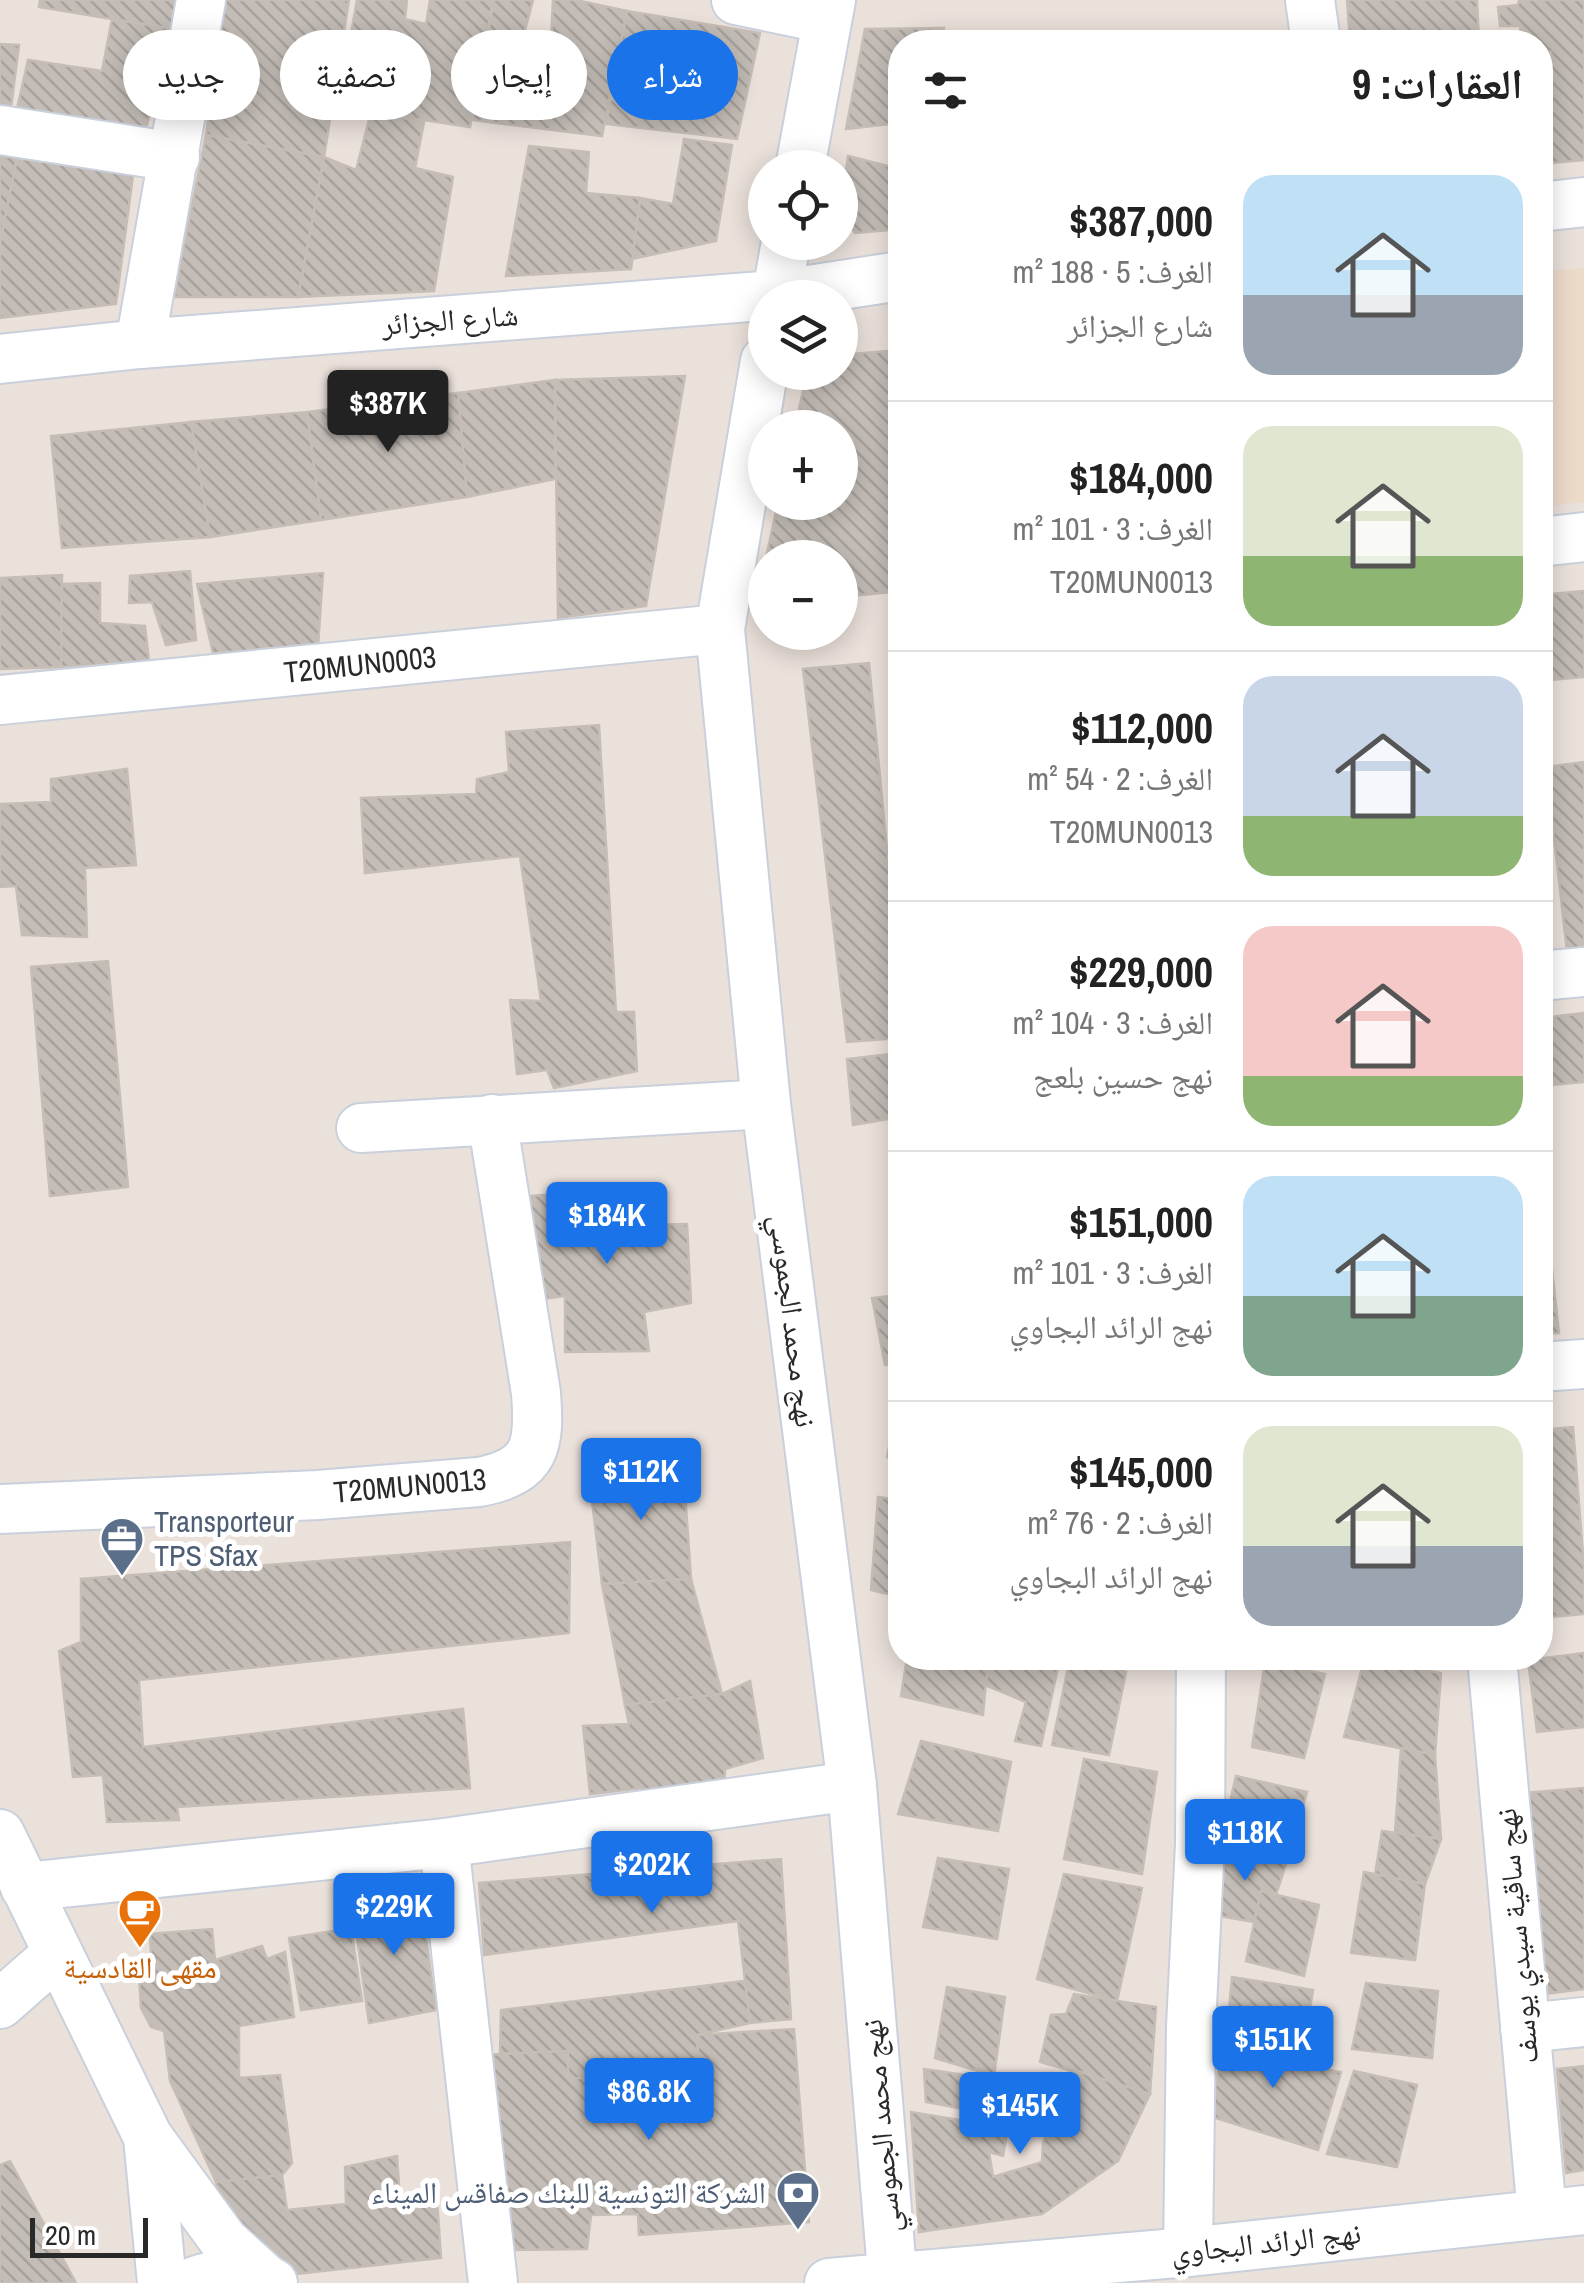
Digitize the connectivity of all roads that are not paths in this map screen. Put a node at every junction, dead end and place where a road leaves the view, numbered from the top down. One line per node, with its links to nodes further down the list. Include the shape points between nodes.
1 (200, 0): 8 (street)
2 (736, 0): 4 (street)
3 (1310, 0): 5 (street)
4 (829, 9): 7 (street)
5 (1314, 30)
6 (0, 130): 8 (street)
7 (803, 150)
8 (175, 157): 14 (street)
9 (1584, 202): 10 (street)
10 (1553, 206)
11 (888, 278): 12 (street, شارع الجزائر)
12 (858, 283)
13 (748, 298): 14 (street, شارع الجزائر)
14 (140, 344): 15 (street, شارع الجزائر)
15 (0, 359)
16 (760, 390): 19 (street, نهج محمد الجموسي)
17 (1584, 537): 18 (street)
18 (1553, 541)
19 (720, 629): 20 (street, T20MUN0003); 23 (street, نهج محمد الجموسي)
20 (0, 700)
21 (1584, 972): 22 (street)
22 (1553, 975)
23 (766, 1104): 24 (street); 31 (street, نهج محمد الجموسي)
24 (492, 1120): 25 (street); 28 (street, T20MUN0013, via 536,1393 539,1429 522,1468 480,1482 318,1495)
25 (361, 1128)
26 (1584, 1364): 27 (street)
27 (1553, 1367)
28 (0, 1509)
29 (1201, 1670): 41 (street)
30 (1493, 1670): 38 (street, نهج ساقية سيدي يوسف)
31 (852, 1786): 33 (street); 43 (street, نهج محمد الجموسي)
32 (0, 1834): 34 (street)
33 (444, 1843): 34 (street); 47 (street)
34 (25, 1887): 35 (street)
35 (57, 1954): 36 (street); 39 (street)
36 (0, 2004)
37 (1584, 2022): 38 (street)
38 (1525, 2028): 40 (street, نهج ساقية سيدي يوسف)
39 (148, 2138): 44 (street, via 224,2240); 45 (street)
40 (1563, 2212): 41 (street, نهج الرائد البجاوي)
41 (1188, 2252): 42 (street, نهج الرائد البجاوي)
42 (1003, 2276): 43 (street, نهج الرائد البجاوي)
43 (894, 2280): 48 (street, نهج الرائد البجاوي)
44 (270, 2281): 46 (street, via 239,2272)
45 (162, 2283)
46 (190, 2283)
47 (494, 2283)
48 (829, 2283)

